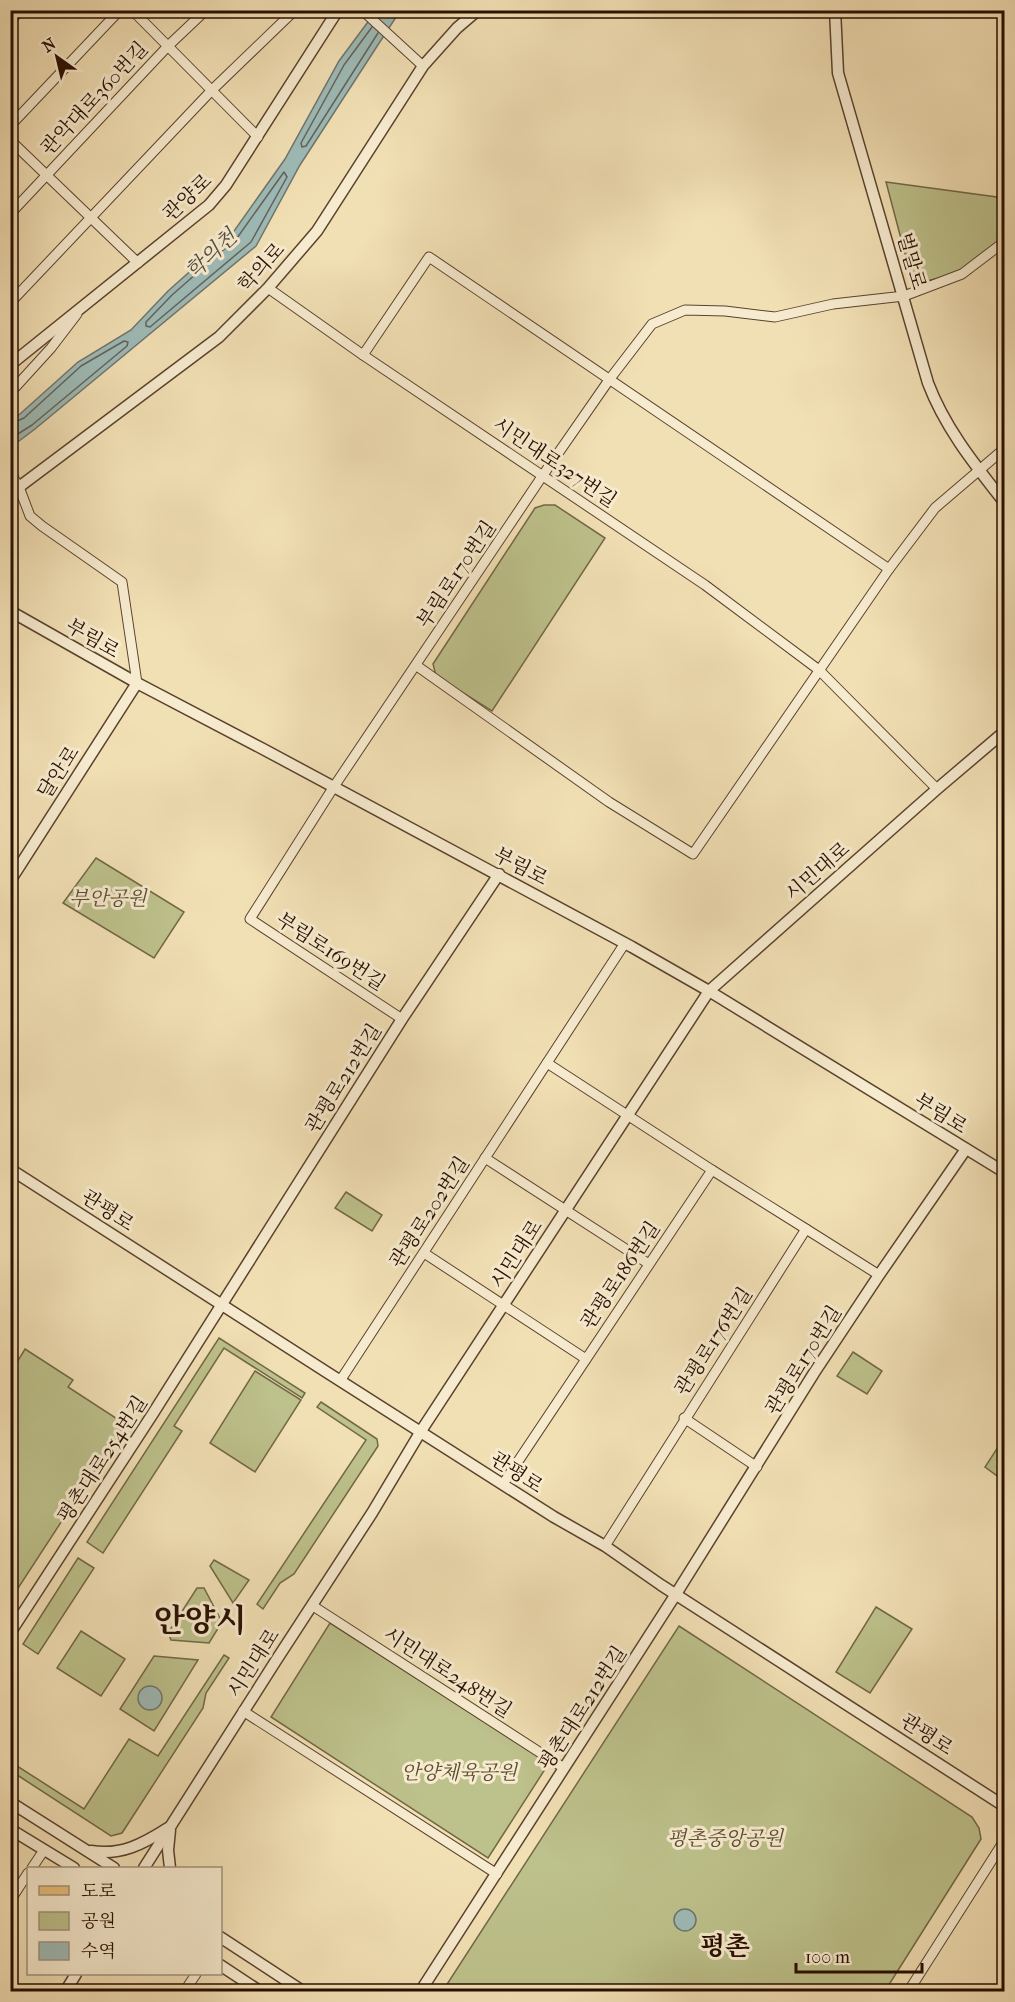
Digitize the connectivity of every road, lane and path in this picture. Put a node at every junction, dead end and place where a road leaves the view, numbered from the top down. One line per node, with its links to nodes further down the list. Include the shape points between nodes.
1 (17, 10): 10 (main road)
2 (120, 10): 14 (street, 관악대로360번길)
3 (132, 10): 11 (street)
4 (206, 10): 11 (street, 관악대로360번길)
5 (295, 10): 13 (street)
6 (338, 10): 15 (street, 관양로)
7 (362, 10): 12 (street)
8 (478, 10): 12 (street, 학의로)
9 (835, 10): 23 (street, 벌말로, via 838,73)
10 (10, 17)
11 (168, 46): 13 (street); 17 (street, 관악대로360번길)
12 (423, 66): 22 (street, 학의로, via 317,231)
13 (211, 91): 15 (street); 19 (street)
14 (10, 126)
15 (258, 137): 21 (street, 관양로, via 209,205)
16 (10, 140): 17 (street, 관악대로360번길)
17 (46, 175): 18 (street); 19 (street, 관악대로360번길)
18 (10, 214)
19 (91, 217): 21 (street, 관악대로360번길); 24 (street)
20 (1005, 242): 23 (street, 부림로170번길, via 962,274)
21 (138, 263): 25 (street, 관양로)
22 (268, 288): 26 (street, 시민대로327번길); 34 (street, 학의로, via 219,338)
23 (904, 296): 28 (street, 부림로170번길, via 833,304 775,317 685,310 652,324); 31 (street, 벌말로, via 934,400)
24 (10, 303)
25 (81, 309): 27 (street, 관양로); 29 (street)
26 (363, 355): 28 (street, via 429,257); 33 (street, 시민대로327번길)
27 (10, 365)
28 (609, 380): 33 (street, 부림로170번길); 36 (street)
29 (10, 393)
30 (1005, 449): 31 (street)
31 (979, 470): 35 (street, 벌말로); 36 (street, via 936,508)
32 (12, 474): 34 (street)
33 (543, 475): 38 (street, 부림로170번길); 39 (street, 시민대로327번길, via 705,585)
34 (15, 489): 40 (street, via 30,516 122,582)
35 (1005, 502)
36 (889, 569): 39 (street)
37 (10, 611): 40 (street, 부림로)
38 (417, 666): 39 (street, via 609,802 693,854); 42 (street, 부림로170번길)
39 (819, 670): 43 (street, 시민대로327번길)
40 (136, 683): 42 (street, 부림로); 45 (street, 달안로)
41 (1005, 732): 43 (street, 시민대로)
42 (333, 788): 44 (street, 부림로); 48 (street, 부림로169번길, via 250,919)
43 (937, 789): 47 (street, 시민대로)
44 (499, 874): 46 (street, 부림로); 48 (street, 관평로212번길)
45 (10, 881)
46 (625, 943): 47 (street, 부림로); 49 (street, 관평로202번길)
47 (709, 991): 50 (street, 시민대로); 51 (street, 부림로)
48 (402, 1019): 61 (street, 관평로212번길)
49 (547, 1063): 50 (street); 52 (street, 관평로202번길)
50 (628, 1114): 54 (street); 56 (street, 시민대로)
51 (966, 1149): 55 (street, 부림로); 60 (street, 관평로170번길)
52 (485, 1158): 56 (street); 58 (street, 관평로202번길)
53 (10, 1168): 61 (street, 관평로)
54 (712, 1170): 57 (street); 59 (street, 관평로186번길)
55 (1005, 1172)
56 (565, 1211): 59 (street); 62 (street, 시민대로)
57 (806, 1229): 60 (street); 65 (street, 관평로176번길)
58 (424, 1253): 62 (street); 64 (street, 관평로202번길)
59 (649, 1264): 63 (street, 관평로186번길)
60 (879, 1275): 67 (street, 관평로170번길)
61 (222, 1304): 64 (street, 관평로); 72 (street, 평촌대로254번길)
62 (504, 1305): 63 (street); 66 (street, 시민대로)
63 (586, 1359): 68 (street, 관평로186번길)
64 (340, 1381): 66 (street, 관평로)
65 (684, 1418): 67 (street); 69 (street, 관평로176번길)
66 (421, 1431): 68 (street, 관평로); 71 (street, 시민대로)
67 (757, 1467): 70 (street, 관평로170번길)
68 (503, 1484): 69 (street, 관평로)
69 (605, 1546): 70 (street, 관평로)
70 (676, 1594): 74 (street, 평촌대로212번길); 76 (street, 관평로)
71 (313, 1606): 73 (street, 시민대로); 74 (street, 시민대로248번길)
72 (10, 1633)
73 (243, 1711): 77 (street, 시민대로); 88 (street)
74 (564, 1768): 88 (street, 평촌대로212번길)
75 (10, 1802): 81 (street)
76 (1005, 1806)
77 (171, 1826): 81 (street, via 121,1852); 85 (street, 시민대로); 86 (street)
78 (10, 1829): 80 (street)
79 (1005, 1841): 99 (street)
80 (44, 1850): 82 (street); 83 (street)
81 (87, 1851): 84 (street)
82 (33, 1867)
83 (71, 1867)
84 (111, 1867)
85 (145, 1867)
86 (170, 1867)
87 (27, 1874): 89 (street)
88 (497, 1874): 98 (street, 평촌대로212번길)
89 (10, 1900)
90 (222, 1938): 97 (street)
91 (222, 1966): 96 (street)
92 (75, 1975): 94 (street)
93 (195, 1975): 95 (street)
94 (65, 1992)
95 (184, 1992)
96 (261, 1992)
97 (304, 1992)
98 (420, 1992)
99 (908, 1992)

